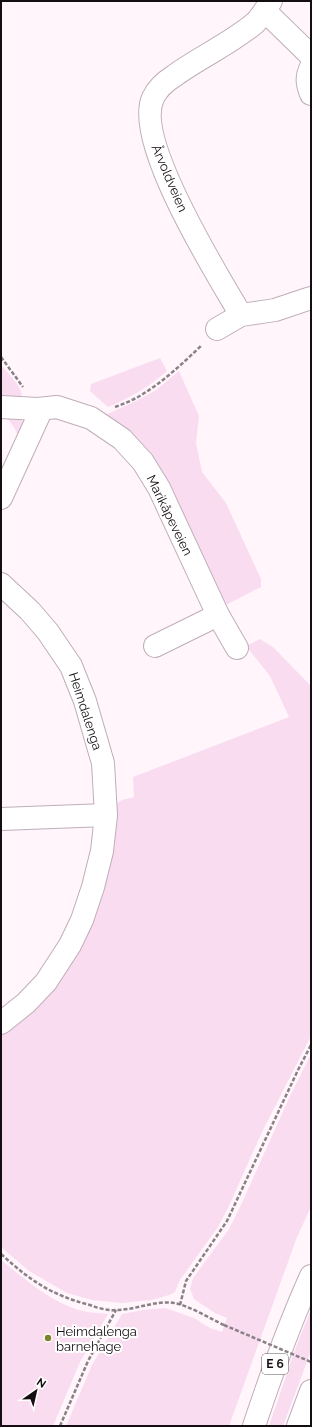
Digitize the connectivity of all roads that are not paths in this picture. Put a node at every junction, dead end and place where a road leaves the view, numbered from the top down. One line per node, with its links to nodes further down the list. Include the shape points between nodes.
1 (268, 6): 2 (main road, Årvoldveien); 6 (main road, Årvoldveien, via 255,22 233,39 161,86 152,98 150,114 158,157 205,254)
2 (311, 56)
3 (311, 67): 4 (main road, via 307,75)
4 (311, 94)
5 (311, 298): 6 (main road, via 274,310)
6 (241, 315): 7 (main road)
7 (218, 329)
8 (1, 408): 9 (main road, Marikåpeveien)
9 (38, 409): 10 (main road, via 39,415); 12 (main road, Marikåpeveien, via 57,407 91,418 122,439 143,462 159,488)
10 (1, 498)
11 (1, 584): 15 (main road, Heimdalenga, via 48,632 71,666 85,701 103,763)
12 (218, 615): 13 (main road); 14 (main road, Marikåpeveien)
13 (155, 646)
14 (237, 648)
15 (106, 815): 16 (main road); 17 (main road, Heimdalenga, via 102,851 93,887 70,945 46,982 26,1003)
16 (1, 819)
17 (1, 1023)
18 (311, 1276): 20 (main road, E 6, via 276,1360)
19 (311, 1391): 21 (main road)
20 (254, 1426)
21 (298, 1426)

